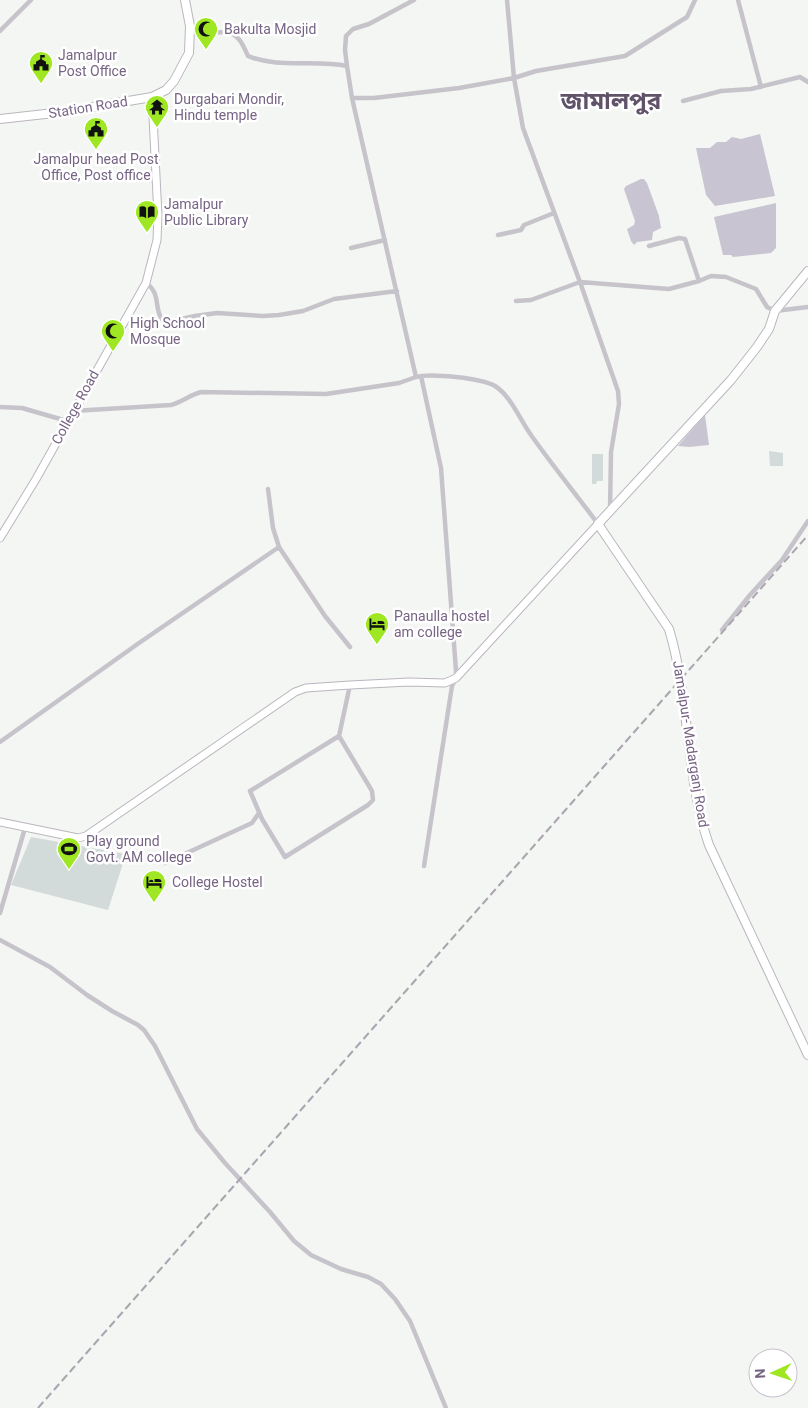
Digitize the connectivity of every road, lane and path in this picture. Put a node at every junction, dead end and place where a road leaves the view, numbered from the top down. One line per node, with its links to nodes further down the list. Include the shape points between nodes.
1 (31, 0): 7 (street)
2 (185, 0): 8 (main road, Station Road)
3 (414, 0): 9 (street, via 369,24 352,29 346,36 344,50)
4 (507, 0): 10 (street)
5 (694, 0): 10 (street, via 687,17 624,56 536,71)
6 (738, 0): 12 (street)
7 (0, 31)
8 (190, 32): 9 (street, via 234,34 240,38 248,56 256,60); 13 (main road, Station Road, via 189,53 174,81 166,90)
9 (347, 66): 14 (street)
10 (514, 78): 14 (street, via 459,88); 17 (street, via 523,128)
11 (808, 82): 12 (street, via 800,77)
12 (761, 87): 15 (street, via 721,91)
13 (152, 97): 16 (main road, Station Road); 25 (main road, College Road, via 158,240)
14 (352, 98): 19 (street)
15 (683, 101)
16 (0, 119)
17 (554, 213): 18 (street, via 524,225 521,230); 24 (street)
18 (498, 235)
19 (385, 240): 21 (street); 26 (street)
20 (649, 246): 23 (street, via 685,239)
21 (351, 248)
22 (808, 271): 29 (main road)
23 (698, 281): 24 (street, via 669,289); 29 (street, via 712,276 746,284 756,289 767,307)
24 (580, 282): 27 (street, via 531,300); 35 (street, via 618,391)
25 (146, 283): 26 (street, via 154,290 160,316 167,322 217,313 279,315 303,311 334,299); 32 (main road, College Road)
26 (397, 292): 30 (street)
27 (516, 301)
28 (808, 307): 29 (street)
29 (775, 311): 35 (main road, via 769,329 731,380)
30 (418, 377): 32 (street, via 326,394 201,392 172,405); 37 (street, via 472,379 494,386 504,394); 42 (street, via 440,468)
31 (0, 407): 33 (street, via 22,408)
32 (73, 411): 33 (main road, College Road)
33 (68, 421): 38 (main road, College Road)
34 (268, 489): 39 (street)
35 (610, 510): 37 (main road)
36 (808, 522): 40 (street, via 782,560)
37 (598, 524): 42 (main road); 55 (main road, Jamalpur- Madarganj Road, via 669,629 683,697 701,821 709,845)
38 (0, 538)
39 (279, 547): 41 (street); 45 (street)
40 (722, 630)
41 (350, 647)
42 (456, 678): 43 (main road, via 445,683); 52 (street, via 452,686)
43 (350, 685): 44 (street); 50 (main road, via 306,688 295,692 86,836 78,838)
44 (339, 736): 46 (street, via 250,791); 49 (street, via 372,791 373,800 284,857)
45 (0, 742)
46 (259, 813): 48 (street); 49 (street)
47 (0, 822): 50 (main road)
48 (252, 823): 49 (street); 51 (street)
49 (265, 824)
50 (25, 828): 53 (street)
51 (165, 863)
52 (424, 866)
53 (0, 913)
54 (0, 940): 56 (street, via 50,967 87,995 144,1030 197,1129 294,1241 312,1255 381,1284 395,1300 410,1321)
55 (808, 1055)
56 (446, 1408)

